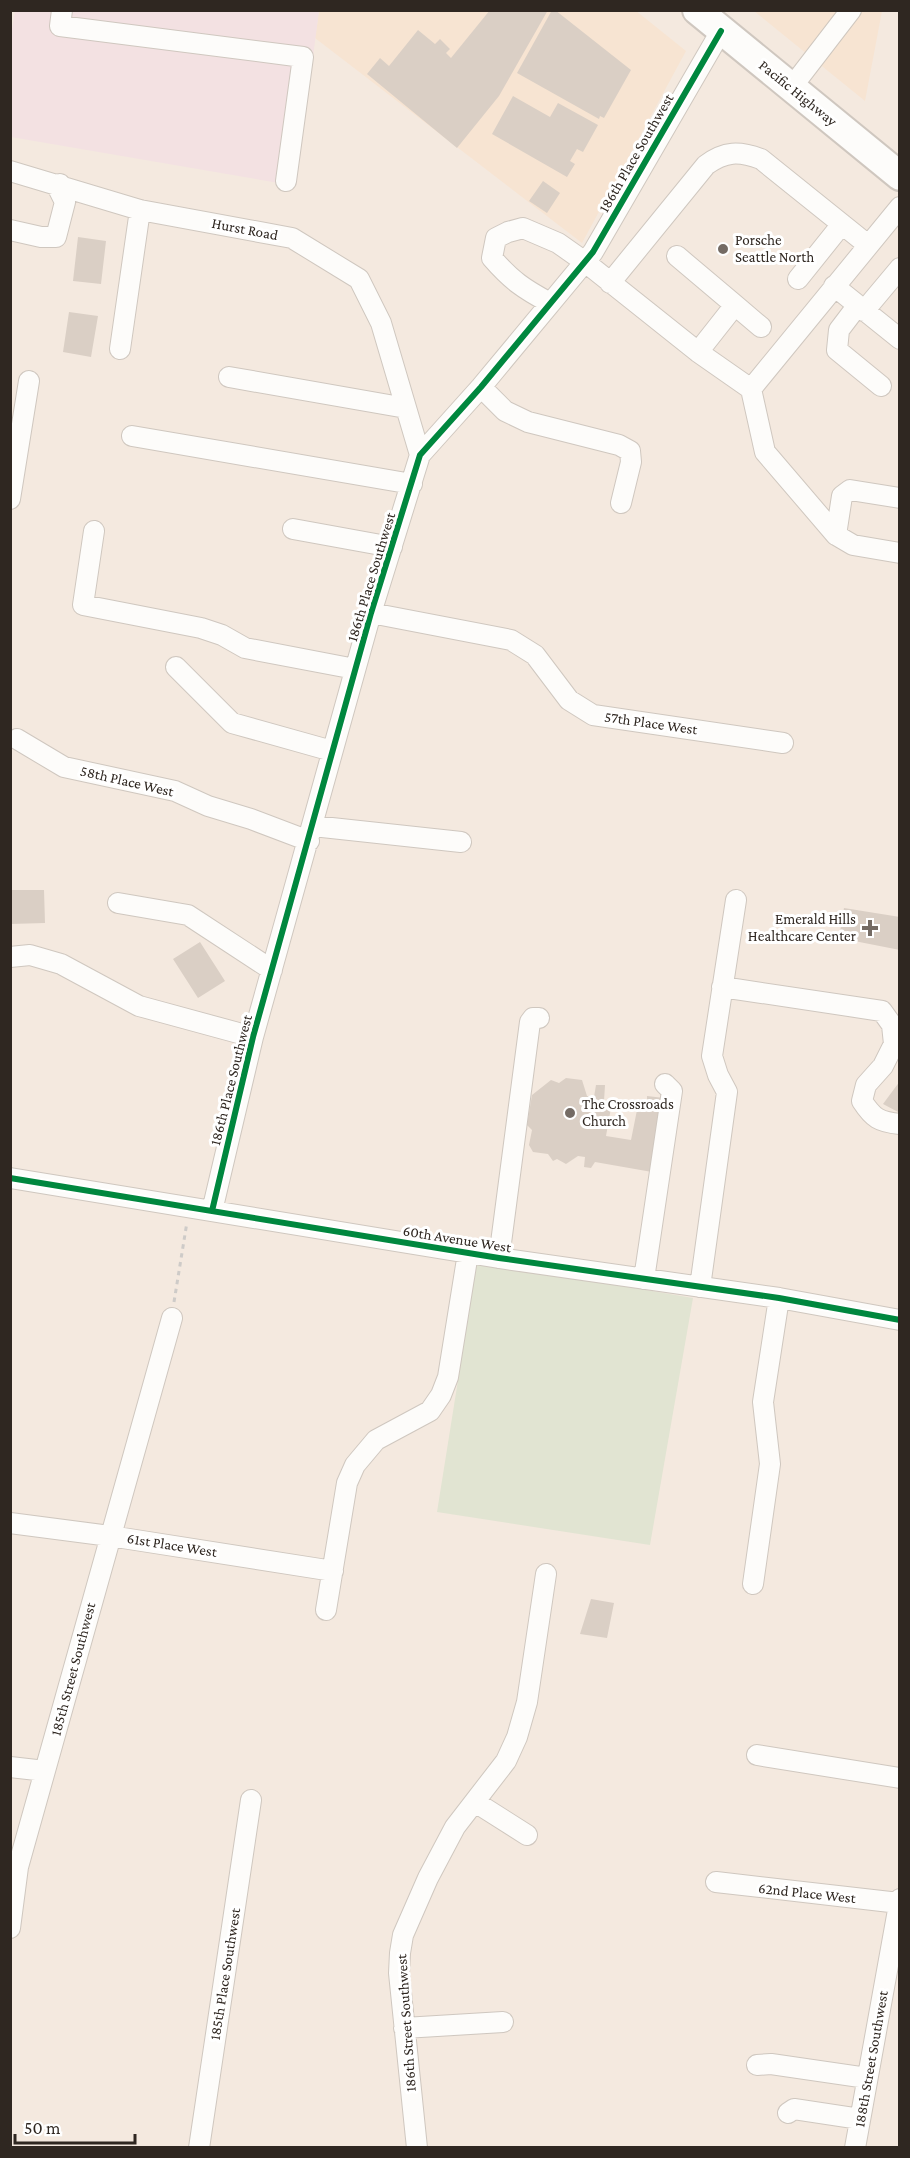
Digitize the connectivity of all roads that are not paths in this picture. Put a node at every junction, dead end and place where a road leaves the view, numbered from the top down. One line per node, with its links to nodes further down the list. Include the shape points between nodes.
1 (62, 10): 8 (street, via 60,26 303,57)
2 (851, 10): 5 (street)
3 (699, 11): 4 (highway, Pacific Highway)
4 (722, 31): 5 (highway, Pacific Highway); 16 (street, 186th Place Southwest)
5 (791, 88): 7 (highway, Pacific Highway)
6 (10, 171): 9 (street, Hurst Road)
7 (900, 176)
8 (286, 181)
9 (60, 184): 11 (street, Hurst Road); 13 (street, via 65,202 56,237)
10 (900, 207): 14 (street)
11 (140, 210): 26 (street); 33 (street, Hurst Road, via 292,238 359,279 381,323)
12 (842, 225): 14 (street); 18 (street); 19 (street, via 761,159 747,154 718,156 706,165)
13 (10, 230)
14 (868, 245): 20 (street)
15 (677, 256): 22 (street)
16 (585, 262): 19 (street); 21 (street, 186th Place Southwest); 21 (street, via 558,243 523,228 496,238 492,258 523,289)
17 (900, 268): 23 (street)
18 (798, 279)
19 (610, 283): 27 (street)
20 (834, 286): 23 (street); 32 (street)
21 (550, 303): 31 (street, 186th Place Southwest)
22 (735, 306): 24 (street); 27 (street)
23 (861, 308): 25 (street); 30 (street, via 839,330 837,350)
24 (761, 327)
25 (900, 339)
26 (120, 349)
27 (698, 352): 32 (street)
28 (229, 377): 33 (street)
29 (29, 381): 38 (street)
30 (881, 386)
31 (481, 387): 35 (street, 186th Place Southwest); 39 (street, via 505,411 528,422 630,451 632,462)
32 (751, 389): 42 (street, via 765,452)
33 (406, 408): 35 (street, Hurst Road)
34 (132, 436): 36 (street)
35 (420, 455): 36 (street, 186th Place Southwest)
36 (412, 484): 43 (street, 186th Place Southwest)
37 (900, 498): 42 (street, via 850,490 842,496)
38 (10, 499)
39 (621, 503)
40 (293, 529): 43 (street)
41 (94, 531): 47 (street, via 82,605 201,628 245,648)
42 (836, 535): 44 (street, via 853,545)
43 (392, 547): 45 (street, 186th Place Southwest)
44 (900, 554)
45 (371, 613): 47 (street, 186th Place Southwest); 49 (street, 57th Place West, via 511,640 535,655 569,700 593,715)
46 (176, 667): 50 (street, via 232,723)
47 (355, 669): 50 (street, 186th Place Southwest)
48 (17, 739): 51 (street, 58th Place West, via 64,767 175,791 208,806)
49 (783, 742)
50 (333, 751): 51 (street, 186th Place Southwest)
51 (311, 833): 52 (street, 58th Place West); 56 (street, 186th Place Southwest)
52 (461, 842)
53 (736, 900): 57 (street)
54 (118, 903): 56 (street, via 188,915)
55 (10, 957): 59 (street, via 30,956 61,964 139,1006)
56 (272, 970): 59 (street, 186th Place Southwest)
57 (722, 987): 61 (street, via 882,1011 892,1025 894,1044 883,1066 866,1085 862,1101 871,1115 884,1123); 67 (street, via 712,1056 727,1092)
58 (538, 1018): 65 (street, via 530,1022)
59 (253, 1037): 63 (street, 186th Place Southwest)
60 (665, 1084): 66 (street, via 672,1091)
61 (900, 1124)
62 (10, 1178): 63 (street, 60th Avenue West)
63 (212, 1210): 64 (street, 60th Avenue West)
64 (468, 1253): 65 (street, 60th Avenue West); 73 (street, via 448,1377 441,1395 430,1411 376,1440 356,1466 347,1483)
65 (499, 1258): 66 (street, 60th Avenue West)
66 (644, 1279): 67 (street, 60th Avenue West)
67 (700, 1287): 68 (street, 60th Avenue West)
68 (779, 1299): 70 (street, 60th Avenue West); 75 (street, via 763,1402 770,1464)
69 (172, 1318): 72 (street, 185th Street Southwest)
70 (900, 1320)
71 (10, 1523): 72 (street, 61st Place West)
72 (110, 1536): 73 (street, 61st Place West); 79 (street, 185th Street Southwest)
73 (333, 1571): 76 (street)
74 (546, 1574): 82 (street, 186th Street Southwest, via 527,1702 517,1737 506,1761)
75 (753, 1584)
76 (326, 1610)
77 (757, 1755): 80 (street)
78 (10, 1767): 79 (street)
79 (45, 1771): 86 (street, 185th Street Southwest, via 18,1867)
80 (900, 1778)
81 (251, 1800): 94 (street, 185th Place Southwest)
82 (475, 1802): 83 (street); 89 (street, 186th Street Southwest, via 455,1827 403,1935 399,1973)
83 (527, 1835)
84 (716, 1882): 85 (street, 62nd Place West)
85 (899, 1901): 87 (street, 188th Street Southwest)
86 (10, 1928)
87 (894, 1961): 91 (street, 188th Street Southwest)
88 (503, 2022): 89 (street)
89 (404, 2028): 95 (street, 186th Street Southwest)
90 (757, 2065): 91 (street)
91 (867, 2078): 93 (street, 188th Street Southwest)
92 (788, 2113): 93 (street, via 794,2109)
93 (860, 2119): 96 (street, 188th Street Southwest)
94 (199, 2148)
95 (417, 2148)
96 (855, 2148)

